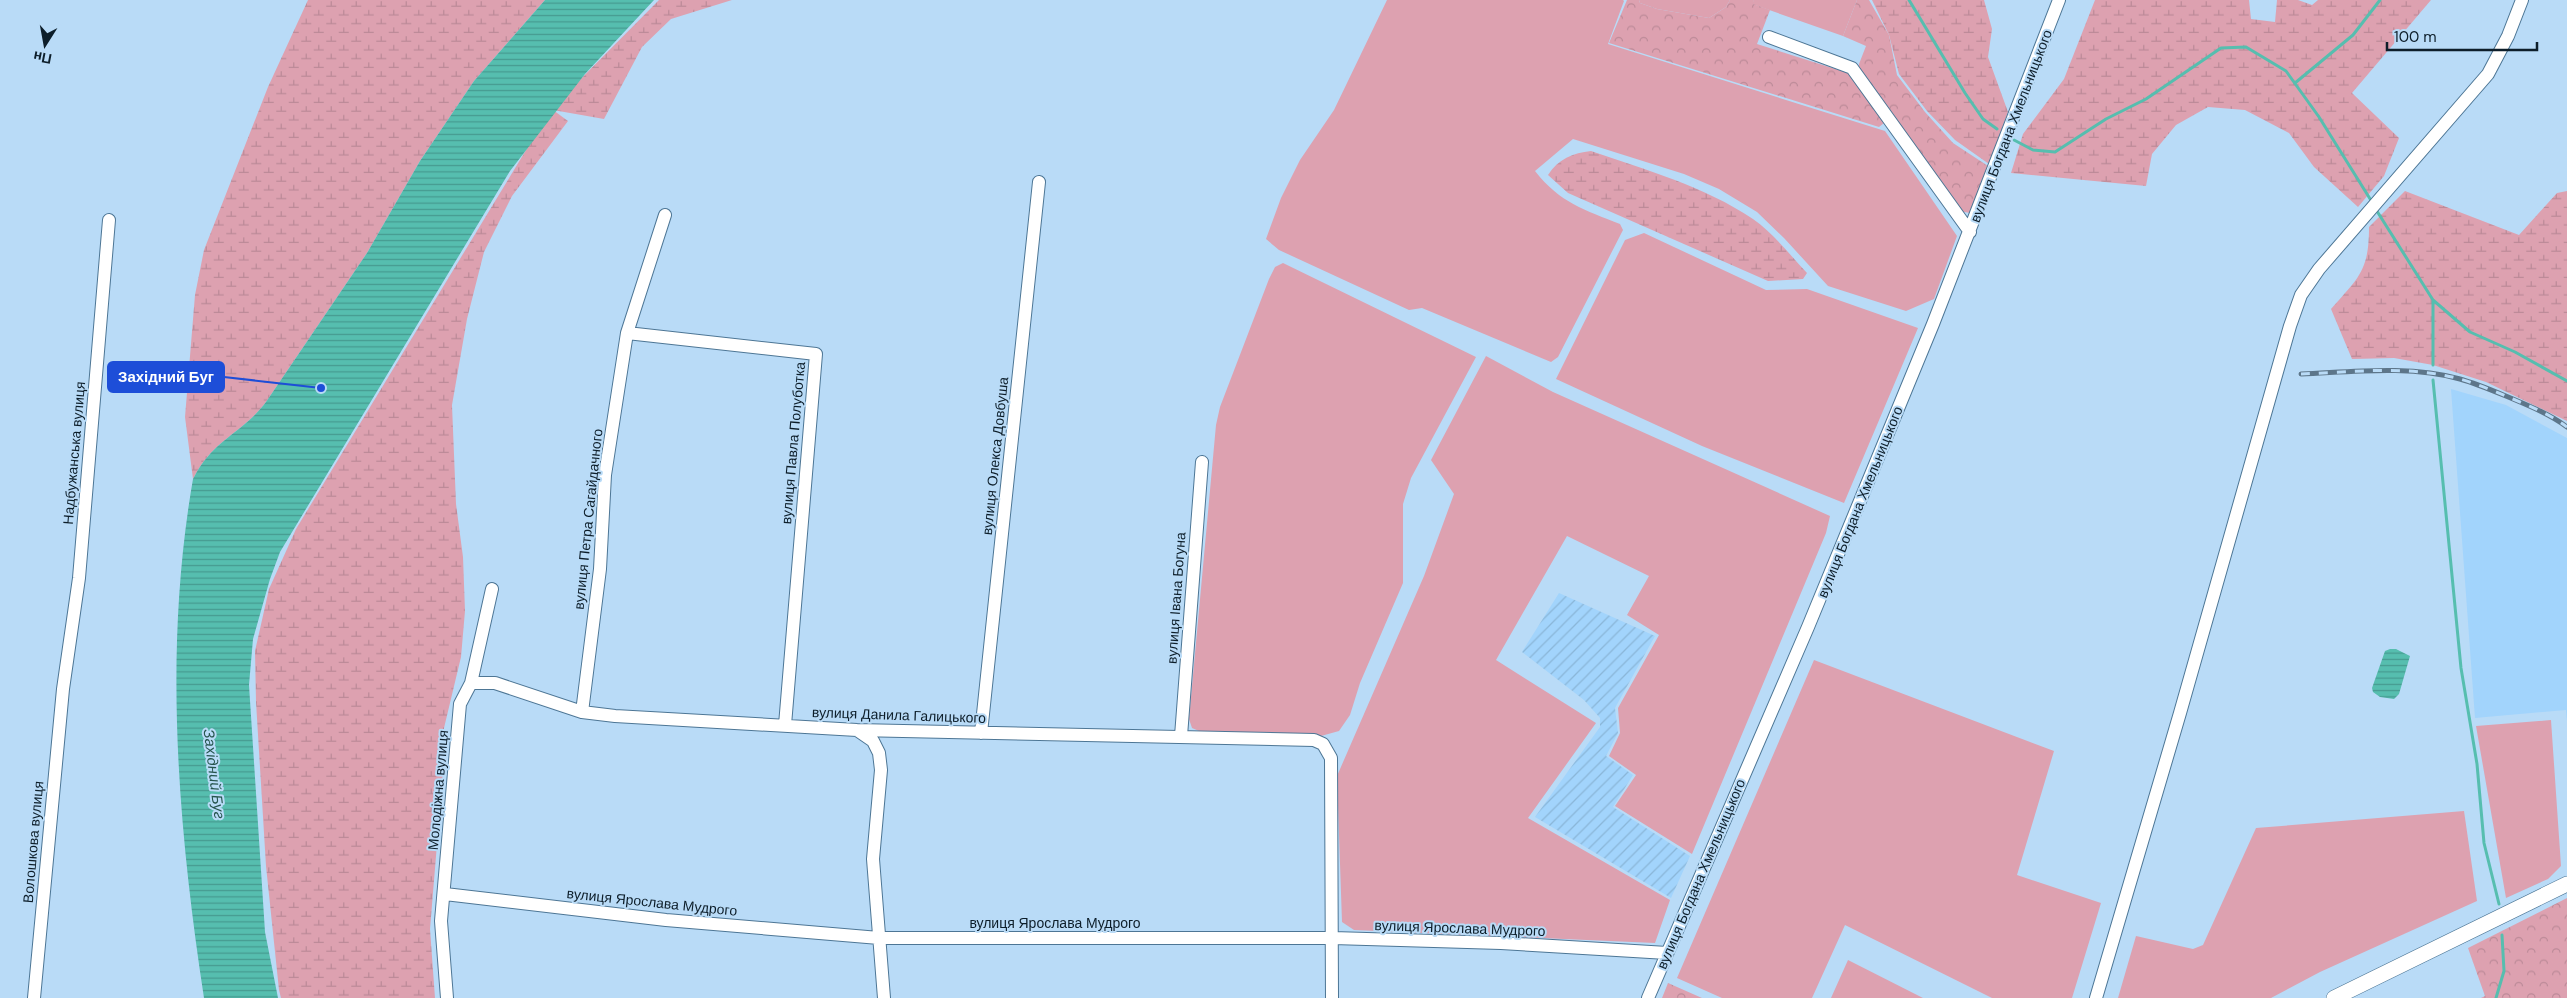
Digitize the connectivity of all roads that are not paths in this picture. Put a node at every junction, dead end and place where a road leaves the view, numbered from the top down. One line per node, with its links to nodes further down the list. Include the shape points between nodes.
1 (2059, 0): 7 (street, вулиця Богдана Хмельницького)
2 (2522, 0): 28 (street, via 2488,74 2319,268 2306,288 2290,326)
3 (1770, 37): 7 (street, via 1852,68)
4 (1039, 182): 16 (street, вулиця Олекса Довбуша)
5 (665, 215): 8 (street, вулиця Петра Сагайдачного)
6 (108, 220): 12 (street, Надбужанська вулиця, via 79,578)
7 (1970, 232): 22 (street, вулиця Богдана Хмельницького, via 1812,618)
8 (627, 332): 13 (street, вулиця Петра Сагайдачного, via 605,475 600,569); 14 (street, вулиця Павла Полуботка, via 816,354)
9 (1202, 462): 17 (street, вулиця Івана Богуна)
10 (492, 589): 11 (street, Молодіжна вулиця)
11 (470, 683): 13 (street, вулиця Данила Галицького, via 494,684); 19 (street, Молодіжна вулиця, via 460,704)
12 (63, 689): 23 (street, Волошкова вулиця)
13 (582, 712): 14 (street, вулиця Данила Галицького)
14 (785, 725): 15 (street, вулиця Данила Галицького)
15 (857, 730): 16 (street, вулиця Данила Галицького); 20 (street, via 873,741 881,770 873,859)
16 (981, 733): 17 (street, вулиця Данила Галицького)
17 (1181, 736): 21 (street, вулиця Данила Галицького, via 1314,740 1328,750 1332,763)
18 (2567, 884): 29 (street)
19 (445, 894): 20 (street, вулиця Ярослава Мудрого, via 666,920); 24 (street, Молодіжна вулиця, via 440,921)
20 (879, 938): 21 (street, вулиця Ярослава Мудрого); 25 (street)
21 (1333, 938): 22 (street, вулиця Ярослава Мудрого, via 1501,943); 26 (street)
22 (1667, 953): 27 (street, вулиця Богдана Хмельницького)
23 (34, 998)
24 (447, 998)
25 (884, 998)
26 (1332, 998)
27 (1648, 998)
28 (2096, 998)
29 (2334, 998)

